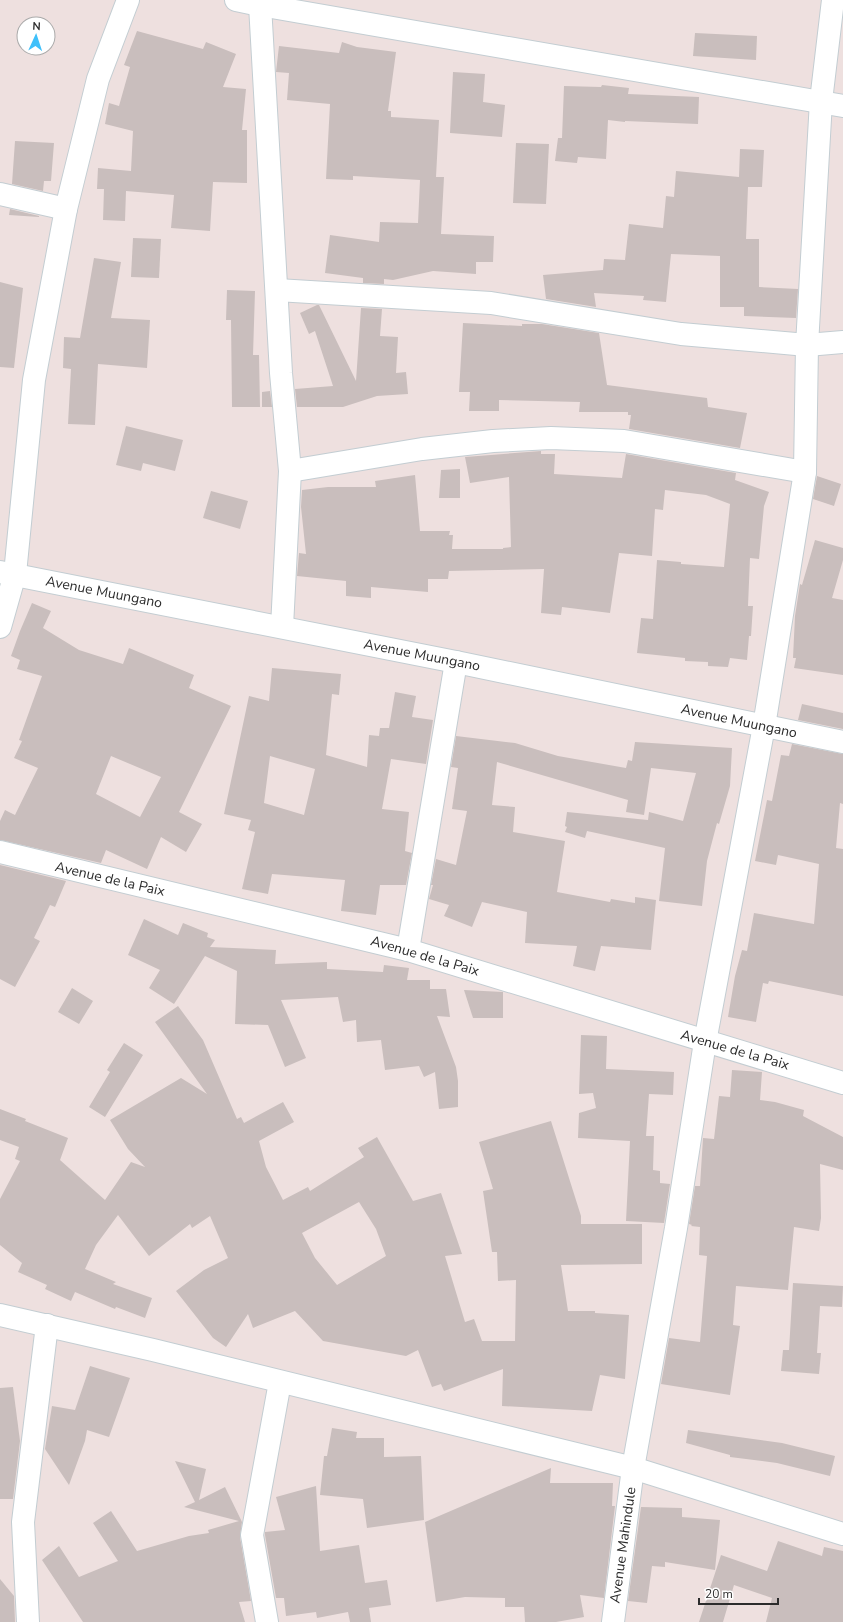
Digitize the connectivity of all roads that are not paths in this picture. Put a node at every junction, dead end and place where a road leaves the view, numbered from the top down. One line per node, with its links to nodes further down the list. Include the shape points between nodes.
1 (128, 0): 8 (street, via 98,78)
2 (236, 0): 4 (street)
3 (833, 0): 5 (street, Avenue Mahindule)
4 (260, 6): 5 (street); 9 (street)
5 (821, 101): 6 (street); 11 (street, Avenue Mahindule)
6 (843, 106)
7 (0, 194): 8 (street)
8 (66, 208): 14 (street, via 34,380)
9 (277, 290): 11 (street, via 491,303 681,334); 12 (street)
10 (843, 342): 11 (street)
11 (807, 345): 13 (street, Avenue Mahindule)
12 (290, 471): 13 (street, via 422,449 550,438 624,440); 16 (street)
13 (805, 472): 18 (street, Avenue Mahindule)
14 (8, 573): 15 (street); 16 (street, Avenue Muungano)
15 (0, 627)
16 (282, 627): 17 (street, Avenue Muungano)
17 (456, 662): 18 (street, Avenue Muungano); 21 (street)
18 (764, 726): 19 (street, Avenue Muungano); 22 (street, Avenue Mahindule)
19 (843, 742)
20 (0, 852): 21 (street, Avenue de la Paix)
21 (408, 950): 22 (street, Avenue de la Paix)
22 (705, 1042): 23 (street, Avenue de la Paix); 27 (street, Avenue Mahindule, via 676,1228)
23 (843, 1083)
24 (0, 1315): 25 (street)
25 (47, 1326): 26 (street); 29 (street, via 22,1522)
26 (280, 1382): 27 (street); 30 (street, via 252,1536)
27 (633, 1468): 28 (street); 31 (street, Avenue Mahindule)
28 (843, 1534)
29 (28, 1622)
30 (267, 1622)
31 (613, 1622)

